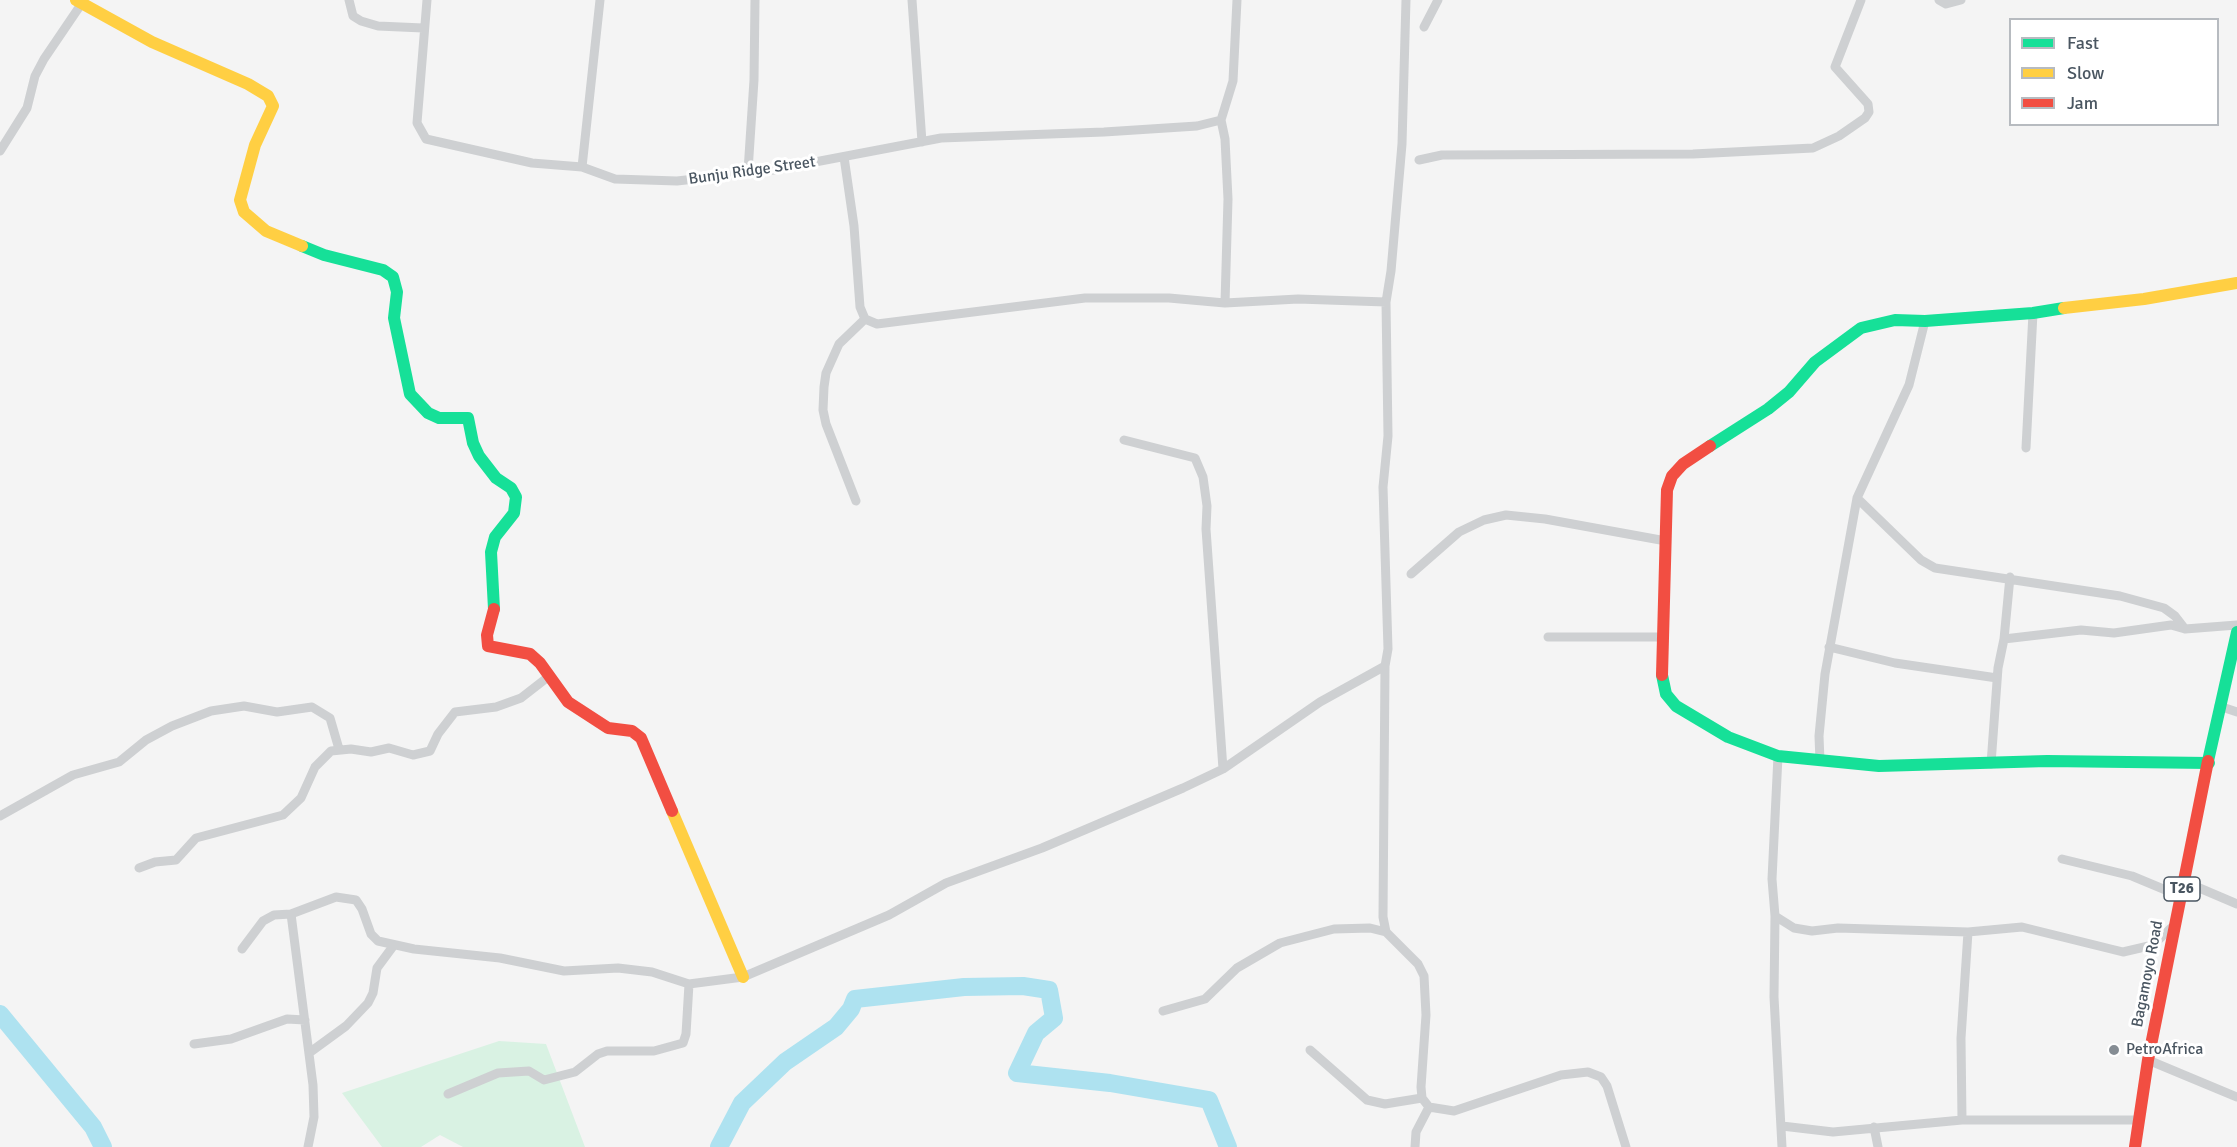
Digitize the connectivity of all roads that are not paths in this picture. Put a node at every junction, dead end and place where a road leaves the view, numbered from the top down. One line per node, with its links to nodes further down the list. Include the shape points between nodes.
1 (349, 0): 14 (street, via 353,16 362,21 378,26)
2 (427, 0): 14 (street, Bunju Ridge Street)
3 (600, 0): 20 (street)
4 (754, 0): 21 (street, via 754,90)
5 (912, 0): 16 (street)
6 (1237, 0): 15 (street, via 1233,81)
7 (1406, 0): 23 (street, via 1401,144)
8 (1438, 0): 13 (street)
9 (1861, 0): 19 (street, via 1835,67 1868,104 1869,112 1839,136 1813,148 1694,154 1442,155)
10 (1939, 0): 11 (street, via 1946,4)
11 (1961, 0)
12 (80, 1): 17 (street, via 44,59 27,108); 43 (main road, via 152,42 268,96 272,112 255,146 244,183 240,200 244,212 266,231 324,255 383,270 393,277 397,292 394,318 410,394 428,413 439,418 468,418 479,456 516,497 514,513 495,537 491,552 494,616 487,635 488,646 530,654)
13 (1425, 27)
14 (423, 28): 20 (street, Bunju Ridge Street, via 417,123 426,139 532,163)
15 (1221, 120): 16 (street, Bunju Ridge Street, via 1197,126 981,135); 24 (street, via 1228,199)
16 (922, 142): 18 (street, Bunju Ridge Street)
17 (0, 151)
18 (844, 157): 21 (street, Bunju Ridge Street); 26 (street, via 860,307)
19 (1419, 160)
20 (582, 167): 21 (street, Bunju Ridge Street, via 615,179 677,181)
21 (748, 171)
22 (2237, 283): 25 (main road)
23 (1386, 302): 24 (street, via 1298,299); 42 (street)
24 (1225, 303): 26 (street, via 1085,297 877,324)
25 (2033, 313): 27 (main road); 29 (street)
26 (865, 320): 31 (street, via 839,344 824,387 826,424)
27 (1925, 321): 30 (street, via 1909,385); 32 (main road, via 1895,320 1861,328 1815,362 1768,410 1683,464 1672,476 1667,490)
28 (1125, 440): 52 (street, via 1195,458 1203,477)
29 (2026, 448)
30 (1857, 498): 34 (street, via 1929,565); 41 (street)
31 (856, 501)
32 (1666, 541): 33 (street, via 1506,515 1459,532); 39 (main road)
33 (1411, 574)
34 (2010, 578): 36 (street, via 2120,596 2164,608); 40 (street)
35 (2237, 625): 36 (street)
36 (2185, 629): 40 (street, via 2171,625 2114,633 2081,630)
37 (2237, 632): 45 (main road, Bagamoyo Road / T26)
38 (1548, 637): 39 (street)
39 (1662, 637): 48 (main road, via 1662,681 1676,706 1728,737)
40 (2004, 639): 44 (street)
41 (1829, 647): 44 (street, via 1896,663); 49 (street, via 1820,709)
42 (1385, 666): 52 (street, via 1320,702); 62 (street, via 1382,889)
43 (548, 677): 47 (street, via 520,698 455,712 430,751 413,755 389,748 371,752); 66 (main road, via 568,702 608,728 632,731 641,738)
44 (1997, 678): 51 (street)
45 (2219, 706): 46 (street); 50 (main road, Bagamoyo Road / T26)
46 (2237, 712)
47 (339, 748): 53 (street, via 330,718 312,707 277,712 244,706 211,711 172,726 119,762 73,775); 55 (street, via 324,756 301,798 283,815 196,838 176,860)
48 (1778, 756): 49 (main road); 60 (street, via 1772,879)
49 (1821, 761): 51 (main road, via 1879,766)
50 (2209, 763): 51 (main road, via 2047,760); 56 (main road, Bagamoyo Road / T26)
51 (1991, 764)
52 (1222, 769): 66 (street, via 1059,841 946,883 889,915)
53 (0, 816)
54 (2061, 859): 57 (street, via 2132,876)
55 (139, 868)
56 (2183, 881): 57 (main road, Bagamoyo Road / T26); 58 (street)
57 (2180, 896): 61 (main road, Bagamoyo Road / T26)
58 (2237, 904)
59 (291, 914): 64 (street, via 336,897 356,900 371,934 378,941); 65 (street, via 274,915 263,921); 69 (street)
60 (1775, 916): 63 (street, via 1802,930); 80 (street, via 1774,997)
61 (2175, 924): 63 (street, via 2153,945 2122,952 2022,927); 73 (main road, Bagamoyo Road / T26)
62 (1386, 932): 68 (street, via 1370,928 1334,929 1280,943 1237,968 1205,999); 76 (street, via 1418,964 1424,976)
63 (1968, 932): 78 (street, via 1961,1038)
64 (394, 945): 67 (street, via 500,958 547,970 652,972); 72 (street, via 377,968 368,1003 346,1026)
65 (242, 949)
66 (743, 977): 67 (street)
67 (689, 984): 74 (street, via 683,1043 654,1051 607,1051 575,1072 544,1080 529,1071 498,1073)
68 (1163, 1011)
69 (304, 1020): 70 (street, via 287,1020 231,1039); 72 (street)
70 (194, 1044)
71 (1310, 1050): 76 (street, via 1367,1100 1392,1104)
72 (309, 1053): 82 (street, via 314,1117)
73 (2148, 1060): 75 (street); 79 (main road, Bagamoyo Road / T26)
74 (448, 1094)
75 (2237, 1097)
76 (1422, 1098): 77 (street)
77 (1429, 1107): 83 (street, via 1416,1132); 84 (street, via 1454,1111 1561,1075 1588,1072 1601,1077 1607,1086)
78 (1962, 1120): 79 (street); 81 (street)
79 (2139, 1120): 87 (main road, Bagamoyo Road / T26)
80 (1782, 1126): 81 (street, via 1833,1132); 85 (street)
81 (1874, 1126): 86 (street)
82 (308, 1147)
83 (1415, 1147)
84 (1626, 1147)
85 (1782, 1147)
86 (1878, 1147)
87 (2135, 1147)

